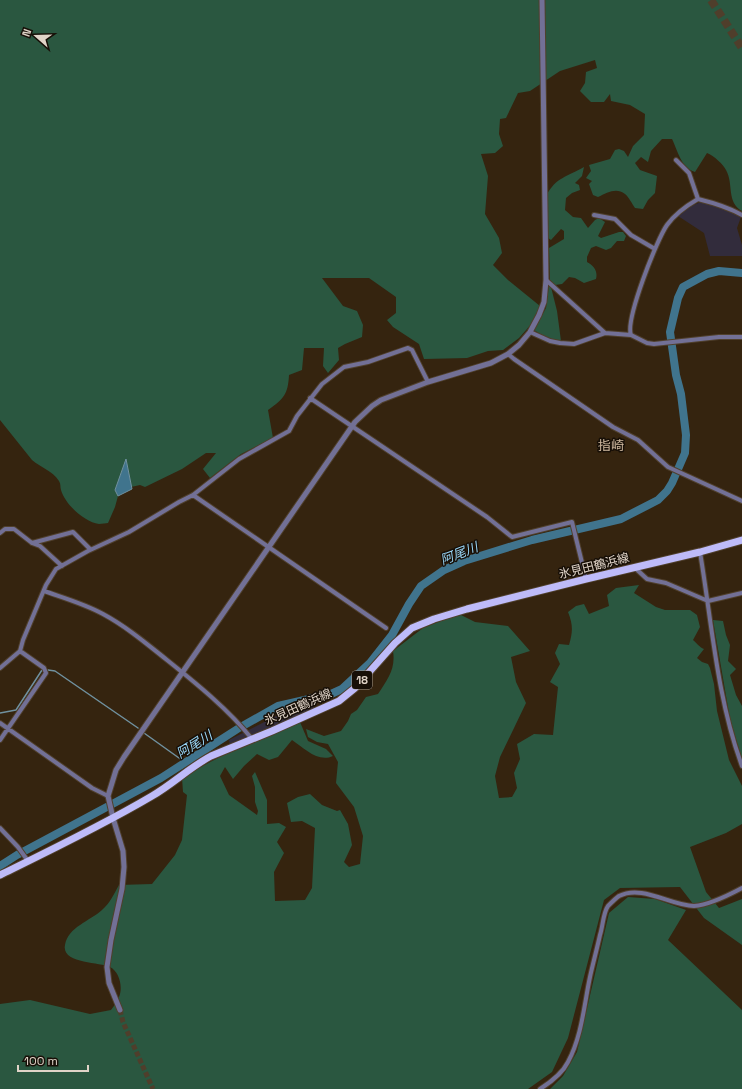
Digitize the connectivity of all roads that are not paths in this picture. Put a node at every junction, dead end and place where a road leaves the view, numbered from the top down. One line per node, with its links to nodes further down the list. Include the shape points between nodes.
1 (542, 0): 7 (street)
2 (676, 160): 3 (street, via 688,173)
3 (698, 199): 5 (street, via 716,203); 6 (street, via 684,207 668,223)
4 (594, 215): 6 (street, via 615,219 631,235)
5 (742, 215)
6 (655, 249): 10 (street, via 633,312)
7 (546, 280): 8 (street, via 544,302); 9 (street)
8 (530, 332): 9 (street, via 550,341 574,344); 12 (street)
9 (605, 333): 10 (street)
10 (631, 335): 11 (street, via 647,343 660,344 718,337)
11 (742, 337)
12 (508, 354): 13 (street, via 491,363); 17 (street, via 613,427 638,440 668,467)
13 (428, 382): 14 (street, via 412,350 408,348 368,362 344,367 329,377); 15 (street, via 381,400)
14 (310, 398): 15 (street); 16 (street, via 289,431 239,459)
15 (351, 426): 21 (street); 26 (street, via 487,517 512,537 572,522)
16 (193, 495): 21 (street); 22 (street, via 129,532)
17 (742, 501)
18 (0, 533): 20 (street, via 5,529 14,529)
19 (742, 540): 23 (main road, 氷見田鶴浜線 / 18)
20 (32, 543): 22 (street, via 73,532); 24 (street, via 40,546)
21 (268, 547): 30 (street); 33 (street)
22 (90, 550): 24 (street)
23 (700, 552): 25 (main road, 氷見田鶴浜線 / 18); 29 (street)
24 (62, 566): 27 (street, via 56,569 49,579)
25 (634, 567): 26 (main road, 氷見田鶴浜線 / 18); 29 (street, via 647,579 666,583)
26 (586, 579): 36 (main road, 氷見田鶴浜線 / 18, via 467,609 412,628 355,688 339,701)
27 (44, 592): 31 (street); 33 (street, via 74,601 103,614 132,632)
28 (742, 593): 29 (street)
29 (708, 601): 38 (street, via 722,694 731,734)
30 (386, 628)
31 (20, 651): 32 (street); 35 (street, via 44,668 46,673)
32 (0, 668)
33 (181, 672): 36 (street, via 204,690); 39 (street, via 124,756 116,770)
34 (0, 723): 35 (street)
35 (7, 728): 37 (street); 39 (street, via 92,788)
36 (250, 736): 40 (main road, 氷見田鶴浜線 / 18, via 202,761 154,795)
37 (0, 740)
38 (742, 766)
39 (108, 796): 40 (street)
40 (112, 815): 42 (main road, 氷見田鶴浜線 / 18); 45 (street, via 123,852 124,867 107,967 109,983)
41 (0, 828): 42 (street)
42 (26, 859): 43 (main road, 氷見田鶴浜線 / 18)
43 (0, 875)
44 (742, 888): 46 (street, via 726,897 694,906 636,893 619,896 608,906 574,1049 568,1063 559,1074)
45 (120, 1010)
46 (540, 1089)

